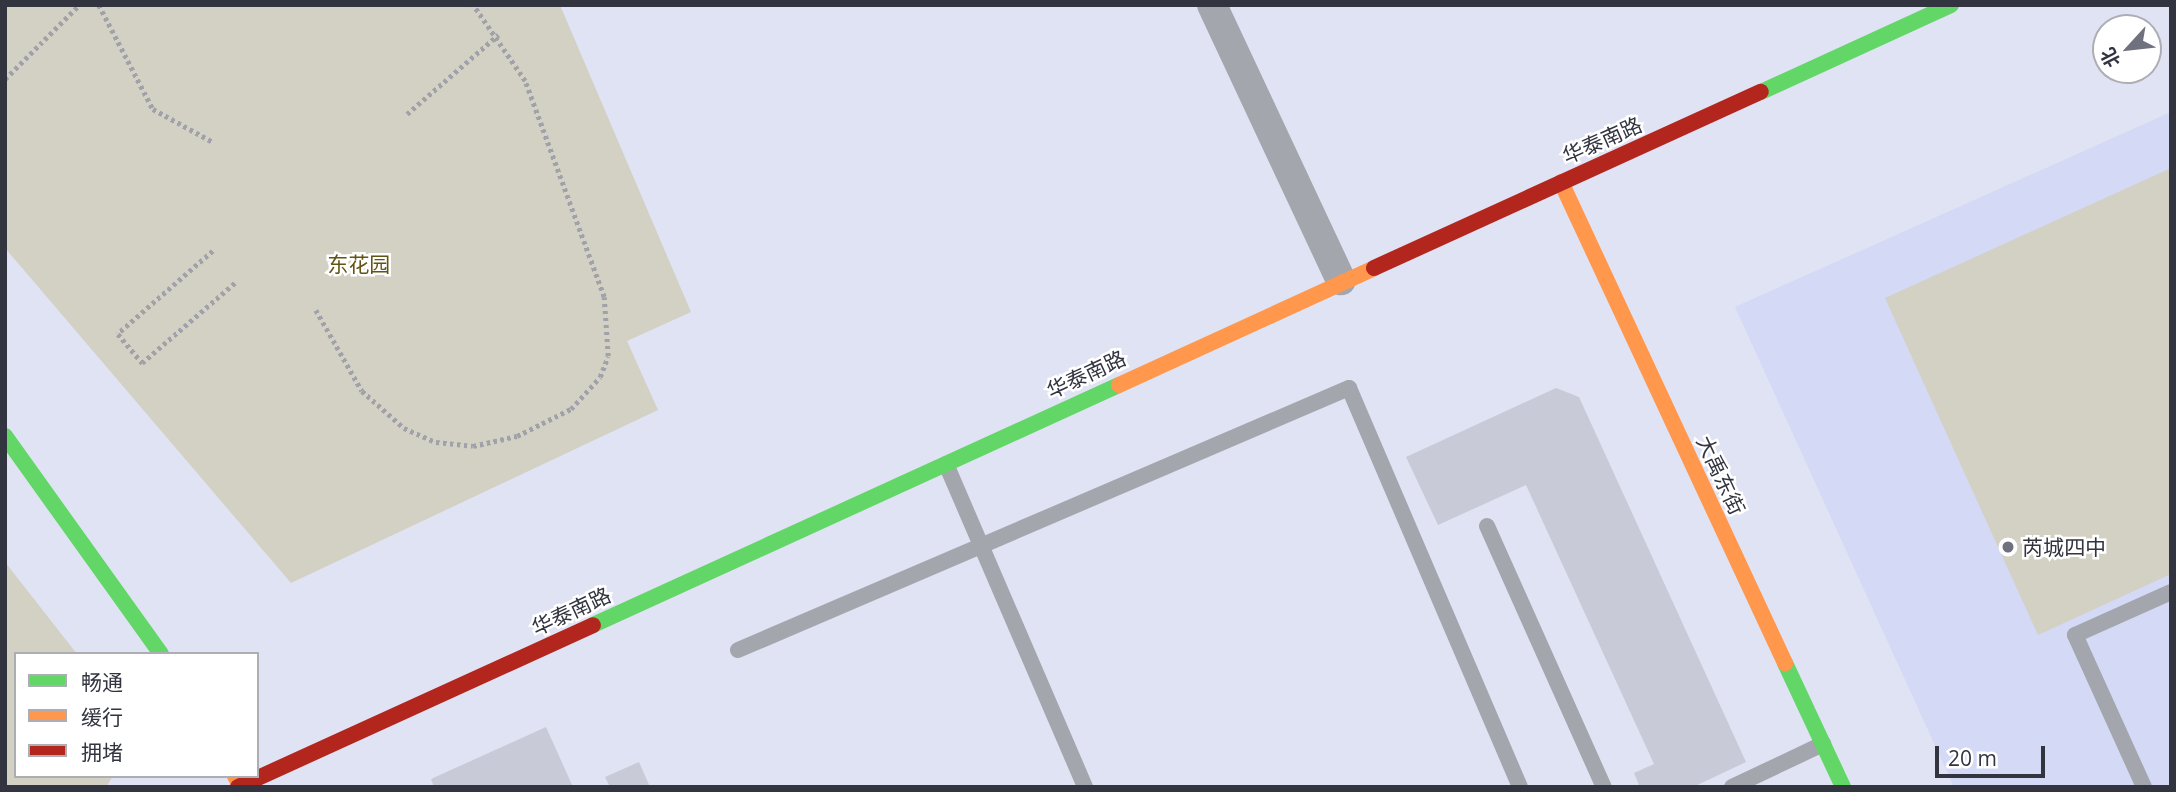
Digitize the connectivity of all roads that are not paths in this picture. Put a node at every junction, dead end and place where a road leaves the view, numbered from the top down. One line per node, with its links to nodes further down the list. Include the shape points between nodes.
1 (1212, 5): 4 (street)
2 (1951, 5): 3 (main road, 华泰南路)
3 (1561, 181): 4 (main road, 华泰南路); 12 (main road, 大禹东街)
4 (1341, 281): 6 (main road, 华泰南路)
5 (5, 436): 11 (main road)
6 (945, 461): 8 (lane); 13 (main road, 华泰南路)
7 (1487, 526): 16 (lane)
8 (981, 545): 10 (lane); 14 (lane); 15 (lane, via 1349,388)
9 (2171, 592): 19 (lane, via 2074,635)
10 (738, 650)
11 (160, 652)
12 (1823, 744): 17 (lane); 18 (main road, 大禹东街)
13 (259, 775)
14 (1085, 787)
15 (1520, 787)
16 (1604, 787)
17 (1732, 787)
18 (1843, 787)
19 (2144, 787)

